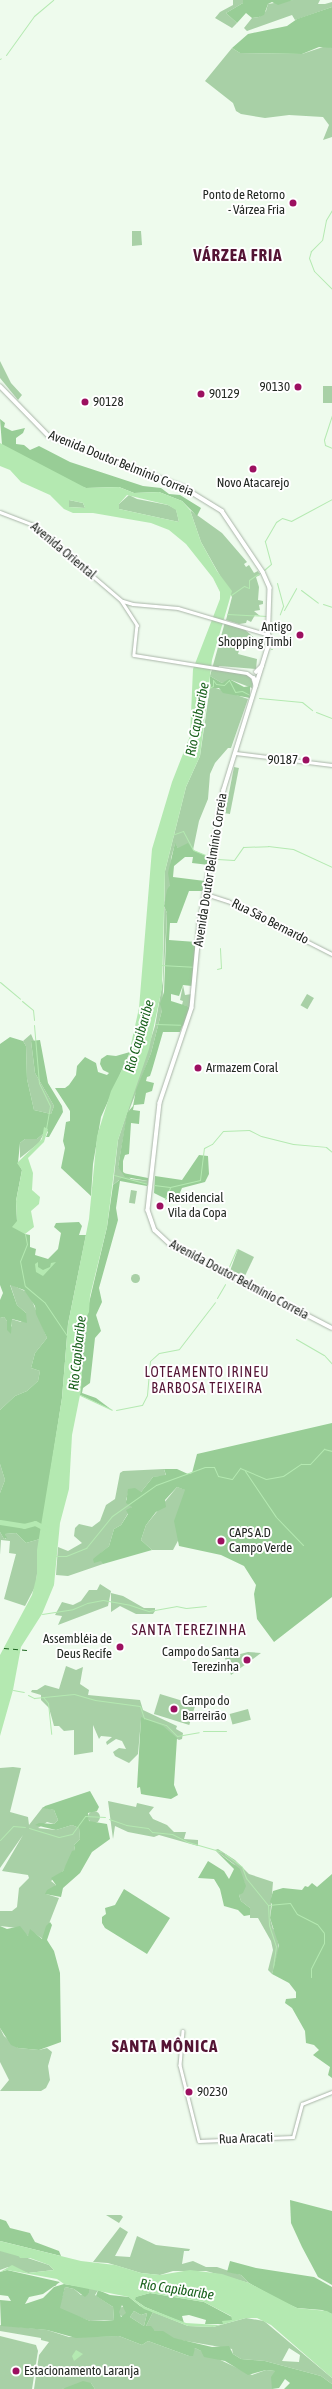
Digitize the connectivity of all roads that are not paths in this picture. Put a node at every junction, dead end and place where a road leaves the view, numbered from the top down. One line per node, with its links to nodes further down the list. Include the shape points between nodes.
1 (0, 386): 6 (main road, Avenida Doutor Belmínio Correia, via 49,436 183,487 222,510 262,571 271,595)
2 (0, 512): 3 (street, Avenida Oriental, via 32,524)
3 (122, 601): 4 (street, Avenida Oriental); 5 (street)
4 (133, 604): 5 (street); 6 (street, Avenida Oriental, via 161,605)
5 (130, 610): 9 (street, via 138,625 134,655)
6 (270, 635): 7 (main road, Avenida Doutor Belmínio Correia)
7 (264, 664): 8 (main road); 10 (main road, Avenida Doutor Belmínio Correia)
8 (256, 672): 9 (street); 10 (street)
9 (246, 673): 10 (street)
10 (258, 677): 11 (main road, Avenida Doutor Belmínio Correia)
11 (235, 753): 12 (street); 13 (main road, Avenida Doutor Belmínio Correia, via 224,790)
12 (332, 765)
13 (206, 894): 14 (street, Rua São Bernardo, via 228,901); 15 (main road, Avenida Doutor Belmínio Correia, via 200,923 191,1014 159,1110 149,1192 149,1215 155,1230 170,1244)
14 (332, 954)
15 (332, 1328)
16 (183, 2031): 17 (street, Rua Aracati, via 180,2065 199,2141 294,2137 300,2106 304,2102)
17 (332, 2092)

